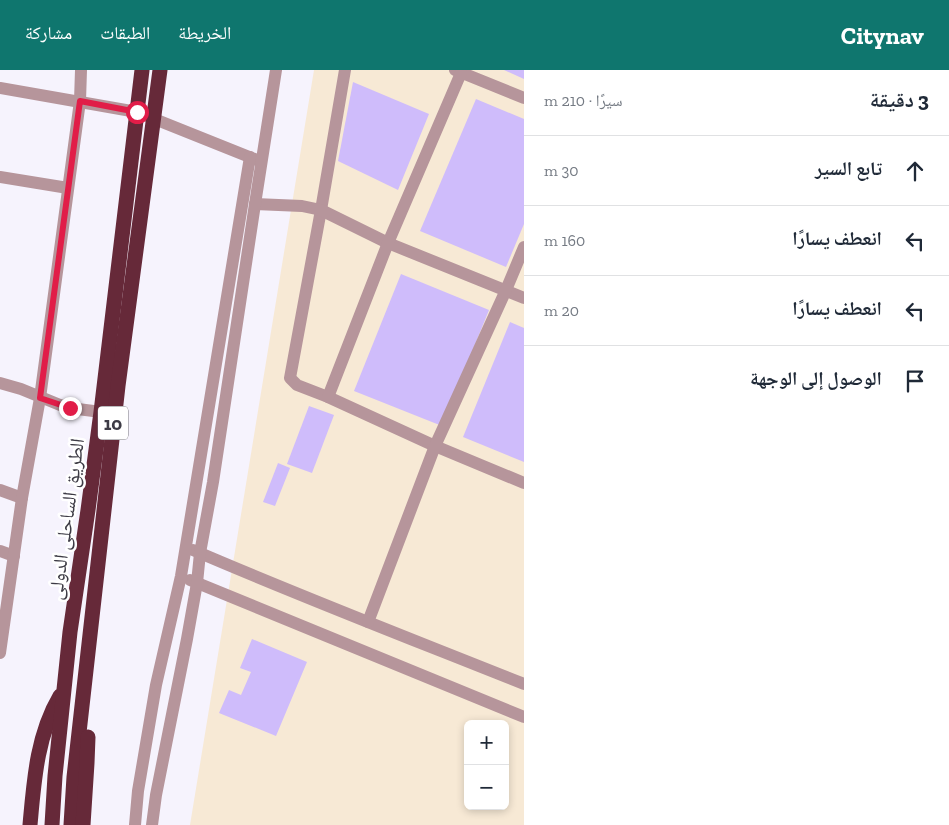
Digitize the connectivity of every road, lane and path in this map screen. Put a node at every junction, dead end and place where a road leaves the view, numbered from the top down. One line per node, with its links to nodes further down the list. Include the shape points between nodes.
1 (81, 70): 10 (street)
2 (142, 70): 11 (highway, الطريق الساحلى الدولى / 10)
3 (160, 70): 12 (highway, الطريق الساحلى الدولى / 10)
4 (276, 70): 13 (street)
5 (345, 70): 17 (street)
6 (457, 71): 7 (street); 18 (street)
7 (476, 74): 9 (street)
8 (0, 88): 10 (street)
9 (524, 98)
10 (80, 101): 11 (street); 15 (street)
11 (137, 112): 12 (street); 25 (highway, الطريق الساحلى الدولى / 10)
12 (153, 118): 13 (street); 40 (highway, الطريق الساحلى الدولى / 10, via 118,386)
13 (256, 159): 16 (street); 30 (street)
14 (0, 177): 15 (street)
15 (68, 188): 24 (street)
16 (255, 204): 17 (street); 32 (street)
17 (321, 210): 18 (street); 23 (street, via 290,378 296,385)
18 (388, 243): 20 (street); 23 (street)
19 (524, 247): 20 (street)
20 (506, 290): 21 (street); 26 (street)
21 (524, 298)
22 (0, 383): 24 (street)
23 (328, 397): 26 (street)
24 (40, 398): 25 (street, via 70,408); 29 (street)
25 (101, 412): 39 (highway, الطريق الساحلى الدولى / 10)
26 (435, 446): 27 (street); 36 (street)
27 (524, 483)
28 (0, 490): 29 (street)
29 (22, 498): 33 (street)
30 (185, 547): 32 (street); 34 (street)
31 (0, 551): 33 (street)
32 (200, 553): 35 (street); 36 (street)
33 (14, 556): 37 (street)
34 (181, 576): 35 (street); 46 (street, via 156,685)
35 (197, 583): 41 (street); 47 (street)
36 (368, 622): 38 (street)
37 (0, 653)
38 (524, 684)
39 (64, 690): 42 (highway, via 40,742); 43 (highway, الطريق الساحلى الدولى / 10)
40 (83, 698): 44 (highway, الطريق الساحلى الدولى / 10); 45 (highway, via 88,746)
41 (524, 717)
42 (30, 825)
43 (52, 825)
44 (71, 825)
45 (83, 825)
46 (135, 825)
47 (152, 825)

